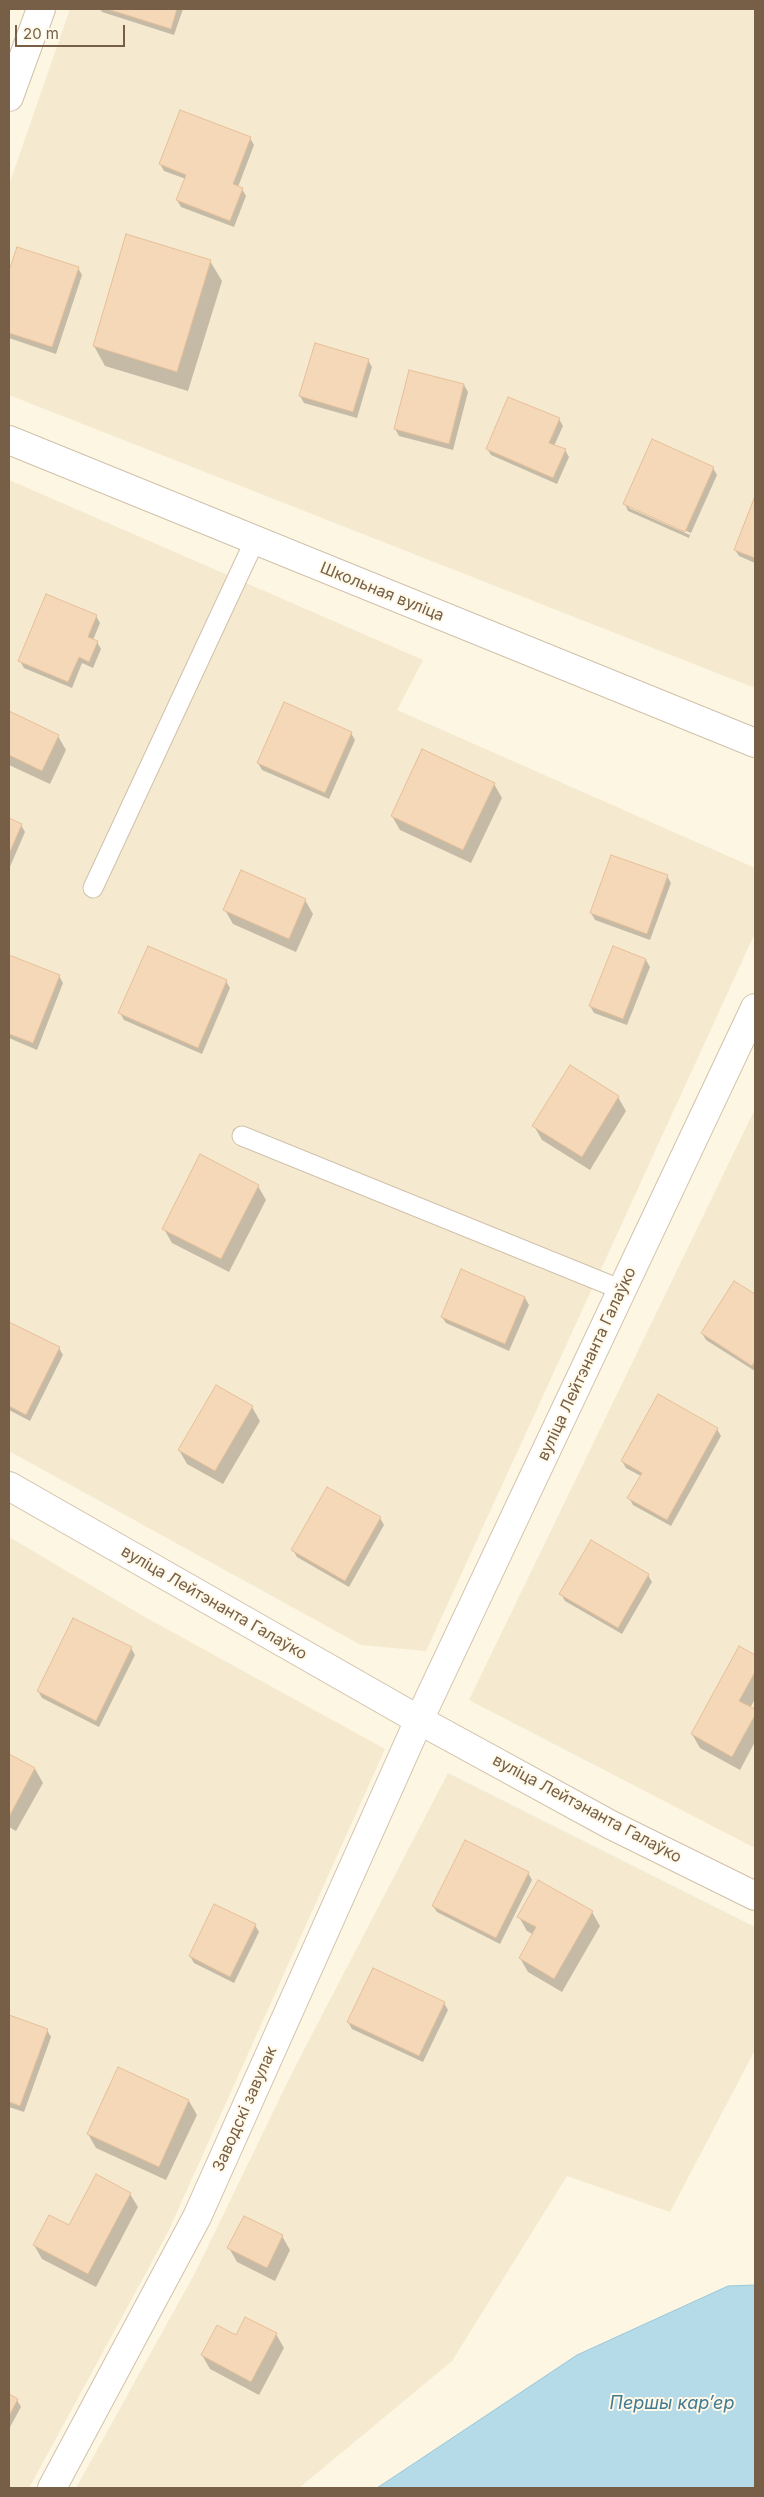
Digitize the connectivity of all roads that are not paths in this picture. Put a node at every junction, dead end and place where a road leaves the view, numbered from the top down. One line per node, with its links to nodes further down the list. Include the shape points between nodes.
1 (41, 9): 2 (street)
2 (9, 98)
3 (9, 440): 4 (street, Школьная вуліца)
4 (255, 540): 5 (street, Школьная вуліца); 6 (lane)
5 (755, 743)
6 (92, 888)
7 (755, 1008): 9 (street, вуліца Лейтэнанта Галаўко)
8 (242, 1136): 9 (lane)
9 (622, 1290): 11 (street, вуліца Лейтэнанта Галаўко)
10 (9, 1486): 11 (street, вуліца Лейтэнанта Галаўко)
11 (420, 1720): 12 (street, вуліца Лейтэнанта Галаўко, via 611,1825); 13 (street, Заводскі завулак, via 197,2217)
12 (755, 1896)
13 (52, 2488)

